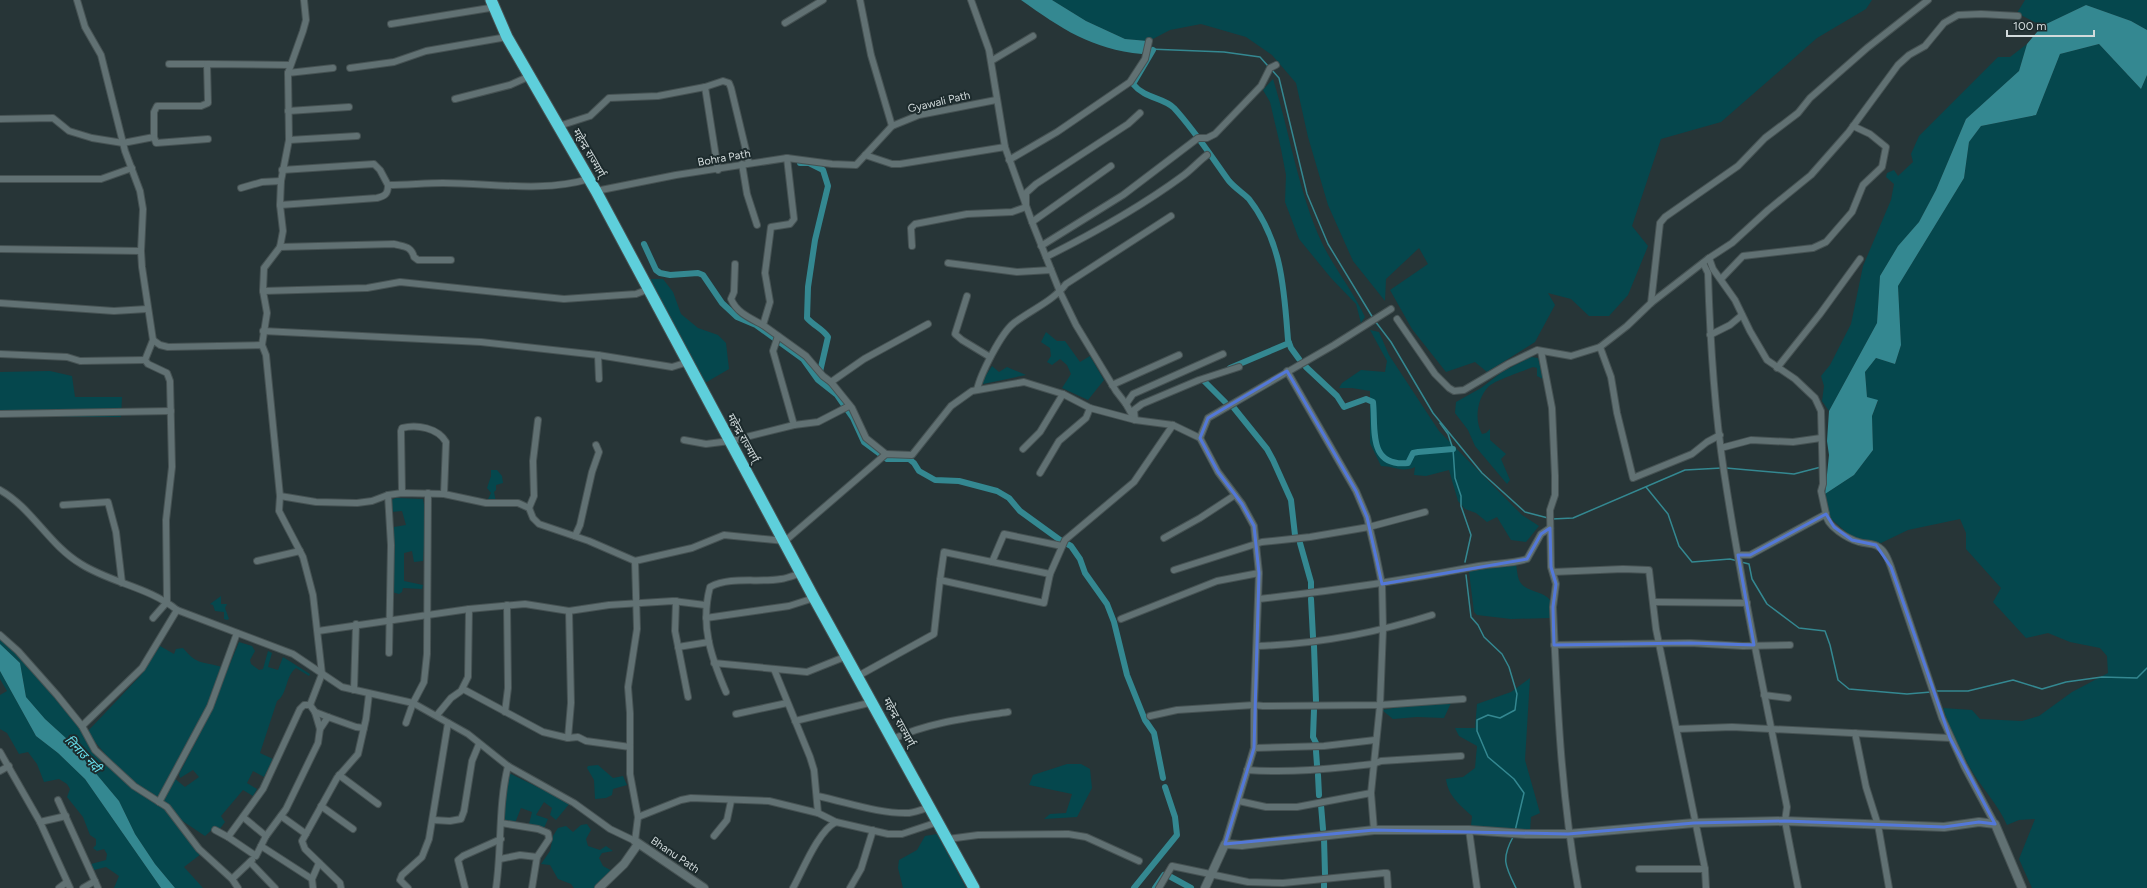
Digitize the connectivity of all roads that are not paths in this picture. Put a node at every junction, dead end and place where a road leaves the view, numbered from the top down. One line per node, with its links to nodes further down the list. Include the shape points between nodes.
1 (77, 0): 37 (street, via 85,27 101,55)
2 (304, 0): 17 (street, via 306,20)
3 (823, 0): 9 (street)
4 (860, 0): 31 (street, via 871,55)
5 (971, 0): 14 (street)
6 (1928, 0): 82 (street, via 1867,48 1810,98 1798,113 1765,138 1738,166 1665,216 1660,223)
7 (493, 4): 10 (street); 12 (highway, महेन्द्र राज्मार्ग्)
8 (2018, 16): 32 (street, via 1958,15 1951,19 1925,46 1898,65)
9 (785, 23)
10 (391, 24)
11 (1033, 36): 14 (street)
12 (507, 37): 20 (street, via 426,51 388,64); 22 (highway, महेन्द्र राज्मार्ग्)
13 (1149, 41): 42 (street, via 1145,59 1130,82 1057,132)
14 (991, 61): 25 (street)
15 (169, 64): 16 (street)
16 (207, 64): 17 (street); 34 (street, via 208,102 201,106 157,106 154,112)
17 (290, 65): 21 (street)
18 (1276, 65): 62 (street, via 1270,68 1261,86 1215,134 1207,138 1198,138 1123,194)
19 (333, 68): 21 (street)
20 (350, 68)
21 (288, 73): 27 (street)
22 (530, 76): 24 (street, via 510,85); 30 (highway, महेन्द्र राज्मार्ग्)
23 (706, 87): 30 (street, via 658,96 609,98 590,116); 43 (street, via 723,81 729,83); 49 (street)
24 (455, 99)
25 (996, 100): 31 (street, Gyawali Path, via 919,115); 38 (street)
26 (349, 107): 27 (street)
27 (288, 111): 36 (street)
28 (1140, 113): 57 (street, via 1128,124 1036,184 1026,194)
29 (0, 119): 37 (street, via 53,118 69,131)
30 (559, 126): 51 (highway, महेन्द्र राज्मार्ग्)
31 (892, 126): 39 (street, Gyawali Path)
32 (1853, 126): 67 (street, via 1811,174 1732,244); 76 (street, via 1870,134 1886,147 1882,167 1863,186 1852,212 1826,242 1813,248 1743,256)
33 (358, 136): 36 (street)
34 (154, 137): 35 (street, via 156,143); 37 (street)
35 (208, 139)
36 (289, 140): 48 (street)
37 (123, 143): 47 (street)
38 (1005, 147): 39 (street, via 900,164 892,164); 42 (street)
39 (866, 155): 45 (street, Gyawali Path)
40 (1207, 155): 66 (street, via 1169,185 1083,239)
41 (787, 158): 43 (street, Bohra Path); 45 (street, Bohra Path); 88 (street, via 794,219 790,224 771,227 765,273 770,302)
42 (1009, 160): 57 (street)
43 (749, 163): 44 (street, Bohra Path)
44 (742, 164): 49 (street, Bohra Path); 60 (street, via 747,194)
45 (856, 165)
46 (1111, 166): 59 (street)
47 (132, 168): 50 (street, via 101,179); 65 (street, via 143,208)
48 (282, 170): 52 (street); 53 (street, via 374,164)
49 (718, 170): 55 (street, Bohra Path, via 676,175)
50 (0, 179)
51 (588, 179): 53 (street, via 569,185 549,186 443,183); 55 (highway, महेन्द्र राज्मार्ग्)
52 (281, 181): 54 (street, via 262,182); 56 (street)
53 (388, 185): 56 (street, via 385,196 377,198)
54 (241, 188)
55 (596, 191): 77 (highway, महेन्द्र राज्मार्ग्)
56 (280, 205): 63 (street, via 283,231)
57 (1026, 207): 59 (street); 61 (street, via 1012,212 967,214 915,224 911,228)
58 (1171, 216): 79 (street, via 1066,284)
59 (1032, 222): 62 (street)
60 (757, 225)
61 (912, 246)
62 (1042, 246): 66 (street)
63 (280, 247): 68 (street, via 394,244 409,247 418,260); 78 (street, via 264,268)
64 (0, 249): 65 (street)
65 (141, 251): 83 (street)
66 (1046, 258): 74 (street)
67 (1709, 258): 70 (street); 73 (street)
68 (451, 260)
69 (1860, 260): 104 (street)
70 (1703, 263): 75 (street); 82 (street)
71 (735, 264): 88 (street, via 734,292 731,299 734,306)
72 (948, 264): 74 (street, via 1017,272)
73 (1713, 269): 75 (street); 76 (street)
74 (1051, 270): 79 (street)
75 (1708, 278): 90 (street)
76 (1720, 279): 85 (street)
77 (649, 289): 78 (street, via 636,294 564,299 400,282 367,288); 102 (highway, महेन्द्र राज्मार्ग्)
78 (263, 291): 89 (street, via 267,313)
79 (1060, 292): 100 (street, via 1012,324); 108 (street, via 1076,325)
80 (967, 296): 100 (street, via 955,334)
81 (0, 303): 83 (street, via 114,310)
82 (1651, 303): 94 (street)
83 (147, 309): 92 (street)
84 (1391, 309): 105 (street)
85 (1742, 315): 90 (street, via 1730,325); 104 (street, via 1768,360)
86 (1397, 319): 95 (street, via 1435,374 1454,391 1464,390 1529,352)
87 (928, 324): 107 (street, via 864,359)
88 (763, 325): 91 (street)
89 (263, 331): 93 (street); 98 (street, via 481,342)
90 (1710, 335): 120 (street)
91 (778, 336): 107 (street, via 806,356 822,376); 118 (street, via 773,351)
92 (153, 340): 93 (street, via 168,347); 101 (street)
93 (262, 345): 136 (street, via 266,355)
94 (1600, 347): 95 (street, via 1571,356); 120 (street, via 1611,377 1616,413 1633,478 1692,454)
95 (1541, 352): 142 (street, via 1552,408 1555,495 1550,510)
96 (0, 354): 101 (street, via 67,357 80,361)
97 (1223, 354): 111 (street, via 1133,394)
98 (598, 355): 102 (street, via 672,367); 106 (street)
99 (1179, 355): 108 (street)
100 (990, 357): 109 (street, via 979,378)
101 (145, 360): 114 (street, via 167,373 170,381)
102 (688, 362): 124 (highway, महेन्द्र राज्मार्ग्)
103 (1239, 367): 117 (street, via 1199,380 1142,404 1134,410)
104 (1776, 368): 122 (street, via 1795,379 1815,398 1821,411)
105 (1287, 371): 121 (street, via 1208,418); 141 (street, via 1356,492)
106 (599, 379)
107 (832, 382): 112 (street)
108 (1112, 385): 111 (street)
109 (977, 390): 110 (street, via 1024,382); 128 (street, via 951,406 912,455)
110 (1063, 394): 113 (street); 127 (street, via 1040,432)
111 (1126, 404): 117 (street)
112 (848, 406): 118 (street, via 818,422); 128 (street, via 852,408 866,438)
113 (1090, 408): 117 (street); 129 (street, via 1086,418 1059,441)
114 (171, 411): 115 (street); 164 (street, via 172,486 166,520)
115 (0, 414)
116 (538, 420): 138 (street, via 533,461 534,496)
117 (1135, 420): 119 (street)
118 (794, 425): 124 (street)
119 (1173, 425): 121 (street); 146 (street, via 1134,482)
120 (1720, 435): 126 (street)
121 (1200, 438): 135 (street, via 1218,472)
122 (1821, 438): 126 (street, via 1793,442 1750,440); 140 (street, via 1821,491)
123 (684, 440): 124 (street, via 706,444)
124 (730, 441): 145 (highway, महेन्द्र राज्मार्ग्)
125 (596, 445): 143 (street, via 599,452)
126 (1721, 448): 149 (street)
127 (1023, 449)
128 (886, 454): 145 (street)
129 (1040, 473)
130 (0, 490): 159 (street, via 20,504 79,564)
131 (402, 493): 132 (street); 133 (street, via 400,431 410,426 436,431 446,442); 134 (street)
132 (428, 494): 133 (street); 174 (street)
133 (444, 494): 138 (street, via 486,503 518,503)
134 (388, 495): 136 (street, via 357,503 316,502); 178 (street, via 391,545)
135 (1235, 495): 144 (street); 147 (street, via 1254,526)
136 (280, 496): 148 (street, via 279,511)
137 (63, 505): 159 (street, via 108,502 116,532)
138 (529, 508): 143 (street, via 539,524)
139 (1425, 512): 141 (street)
140 (1826, 514): 149 (street, via 1750,555); 228 (street, via 1827,520 1834,528 1852,540 1876,545 1884,552 1892,567)
141 (1369, 527): 147 (street); 160 (street)
142 (1550, 528): 155 (street); 160 (street, via 1541,534 1527,559)
143 (575, 536): 151 (street)
144 (1164, 538)
145 (785, 541): 151 (street, via 724,535 692,548); 154 (highway, महेन्द्र राज्मार्ग्)
146 (1063, 544): 152 (street, via 1004,534); 157 (street)
147 (1255, 544): 153 (street); 156 (street)
148 (300, 551): 150 (street); 181 (street, via 309,575)
149 (1738, 556): 167 (street)
150 (257, 561)
151 (635, 561): 166 (street)
152 (992, 562): 157 (street); 158 (street, via 944,552)
153 (1174, 570)
154 (802, 572): 161 (highway, महेन्द्र राज्मार्ग्); 169 (street, via 781,579 716,584 710,587)
155 (1553, 572): 165 (street, via 1649,570); 187 (street, via 1556,584 1552,607)
156 (1259, 573): 162 (street); 177 (street, via 1217,581)
157 (1050, 574): 158 (street, via 1044,603)
158 (940, 580): 196 (street, via 934,634)
159 (122, 583): 164 (street)
160 (1382, 584): 162 (street); 180 (street)
161 (814, 598): 176 (street, via 789,606); 192 (highway, महेन्द्र राज्मार्ग्)
162 (1259, 599): 189 (street)
163 (676, 601): 166 (street); 169 (street); 190 (street, via 675,625)
164 (167, 602): 171 (street); 175 (street)
165 (1654, 602): 167 (street); 185 (street, via 1656,629)
166 (637, 603): 172 (street); 232 (street, via 637,629 628,687)
167 (1747, 604): 188 (street)
168 (507, 605): 170 (street); 172 (street, via 525,604); 212 (street, via 508,688)
169 (705, 605): 176 (street)
170 (469, 609): 174 (street); 197 (street, via 468,677)
171 (177, 610): 182 (street); 221 (street, via 142,668)
172 (569, 611): 227 (street, via 571,702)
173 (1432, 615): 180 (street)
174 (426, 616): 178 (street); 205 (street, via 427,654 424,682)
175 (153, 618)
176 (706, 618): 184 (street)
177 (1121, 619)
178 (389, 620): 179 (street); 191 (street)
179 (356, 624): 181 (street); 198 (street)
180 (1383, 629): 189 (street, via 1296,644); 210 (street)
181 (318, 630): 195 (street)
182 (237, 632): 195 (street, via 293,654); 247 (street, via 210,707)
183 (0, 635): 221 (street, via 18,651)
184 (709, 642): 190 (street); 193 (street)
185 (1661, 644): 187 (street); 188 (street, via 1690,642); 224 (street)
186 (1790, 644): 188 (street)
187 (1554, 645): 271 (street)
188 (1754, 645): 201 (street)
189 (1257, 646): 209 (street)
190 (678, 647): 202 (street)
191 (389, 653)
192 (847, 656): 194 (street, via 807,672); 196 (highway, महेन्द्र राज्मार्ग्)
193 (714, 662): 194 (street); 199 (street)
194 (774, 669): 207 (street)
195 (322, 674): 198 (street, via 342,687); 208 (street)
196 (858, 676): 206 (highway, महेन्द्र राज्मार्ग्)
197 (463, 688): 212 (street); 215 (street)
198 (354, 690): 200 (street)
199 (726, 692)
200 (369, 694): 205 (street); 222 (street)
201 (1764, 695): 203 (street); 225 (street)
202 (688, 697)
203 (1788, 698)
204 (1463, 699): 210 (street)
205 (413, 702): 215 (street); 219 (street)
206 (873, 702): 218 (street); 229 (highway, महेन्द्र राज्मार्ग्)
207 (787, 703): 214 (street); 218 (street)
208 (310, 705): 211 (street); 254 (street, via 300,709 263,789)
209 (1254, 705): 210 (street); 216 (street, via 1177,710); 233 (street)
210 (1380, 705): 230 (street)
211 (315, 712): 217 (street); 223 (street)
212 (505, 712): 227 (street, via 544,732)
213 (1008, 712): 229 (street, via 944,722 913,730)
214 (736, 714)
215 (437, 716): 220 (street)
216 (1150, 716)
217 (328, 717): 222 (street); 223 (street)
218 (795, 721): 243 (street, via 810,757)
219 (406, 723)
220 (448, 723): 231 (street); 256 (street)
221 (82, 726): 247 (street, via 95,750 134,786)
222 (364, 728): 241 (street, via 358,754)
223 (320, 729): 253 (street, via 318,743)
224 (1678, 729): 225 (street, via 1732,727); 261 (street)
225 (1771, 730): 226 (street); 257 (street, via 1786,807)
226 (1854, 733): 228 (street); 264 (street)
227 (568, 738): 232 (street, via 578,737 586,741)
228 (1950, 738): 263 (street)
229 (893, 739): 250 (highway, महेन्द्र राज्मार्ग्)
230 (1375, 740): 233 (street, via 1324,746); 236 (street)
231 (479, 744): 238 (street); 256 (street, via 472,761 461,819)
232 (630, 746): 255 (street, via 630,774)
233 (1254, 748): 239 (street)
234 (0, 752): 237 (street)
235 (1462, 756): 236 (street, via 1381,761)
236 (1373, 764): 239 (street, via 1307,771); 242 (street)
237 (9, 766): 240 (street); 258 (street)
238 (508, 766): 262 (street, via 502,790); 277 (street, via 574,803 610,829)
239 (1247, 770): 246 (street)
240 (0, 771)
241 (339, 775): 248 (street); 249 (street)
242 (1371, 793): 246 (street, via 1297,807 1266,807); 268 (street)
243 (817, 796): 250 (street, via 885,811 910,813); 251 (street)
244 (58, 800): 252 (street)
245 (731, 801): 251 (street, via 769,801); 255 (street, via 691,798); 273 (street, via 724,825)
246 (1239, 801): 278 (street)
247 (159, 802): 289 (street, via 178,819 200,849)
248 (378, 804)
249 (321, 806): 265 (street); 270 (street)
250 (930, 808): 260 (highway, महेन्द्र राज्मार्ग्)
251 (818, 813): 259 (street)
252 (66, 816): 258 (street); 290 (street)
253 (281, 816): 270 (street); 272 (street)
254 (243, 817): 272 (street); 274 (street)
255 (638, 817): 277 (street)
256 (433, 820): 300 (street, via 422,857 400,880)
257 (1785, 821): 261 (street); 264 (street); 315 (street)
258 (40, 822): 291 (street)
259 (836, 822): 267 (street); 306 (street, via 829,825 821,835)
260 (938, 822): 267 (street, via 902,834); 276 (highway, महेन्द्र राज्मार्ग्)
261 (1694, 823): 271 (street); 287 (street)
262 (501, 824): 275 (street); 281 (street, via 545,830 549,838)
263 (1995, 824): 264 (street, via 1979,822 1944,827); 317 (street)
264 (1878, 825): 316 (street)
265 (353, 829)
266 (215, 830): 274 (street)
267 (873, 830): 307 (street, via 861,869)
268 (1374, 830): 269 (street); 278 (street, via 1242,845)
269 (1469, 830): 271 (street); 312 (street)
270 (306, 834): 285 (street, via 302,841 303,846)
271 (1568, 834): 313 (street)
272 (266, 836): 279 (street)
273 (714, 836)
274 (228, 837): 280 (street)
275 (501, 839): 282 (street); 301 (street, via 458,860)
276 (948, 839): 283 (street, via 978,834 1068,834 1086,837); 308 (highway, महेन्द्र राज्मार्ग्)
277 (637, 842): 304 (street, via 624,864); 305 (street, Bhanu Path)
278 (1225, 844): 288 (street)
279 (261, 846): 280 (street); 292 (street)
280 (256, 856): 284 (street)
281 (536, 857): 282 (street, via 520,855); 303 (street)
282 (500, 859): 302 (street)
283 (1138, 861)
284 (250, 862): 289 (street); 298 (street)
285 (320, 863): 292 (street); 293 (street)
286 (1639, 869): 287 (street)
287 (1705, 869): 314 (street)
288 (1212, 874): 309 (street, via 1172,866); 310 (street); 311 (street, via 1248,882 1283,883 1387,873)
289 (232, 879): 297 (street)
290 (95, 881): 295 (street); 296 (street)
291 (68, 885): 294 (street)
292 (311, 885)
293 (341, 886): 299 (street)
294 (59, 888)
295 (83, 888)
296 (98, 888)
297 (238, 888)
298 (275, 888)
299 (347, 888)
300 (408, 888)
301 (465, 888)
302 (496, 888)
303 (532, 888)
304 (599, 888)
305 (704, 888)
306 (793, 888)
307 (850, 888)
308 (974, 888)
309 (1159, 888)
310 (1205, 888)
311 (1388, 888)
312 (1477, 888)
313 (1578, 888)
314 (1706, 888)
315 (1798, 888)
316 (1889, 888)
317 (2022, 888)

